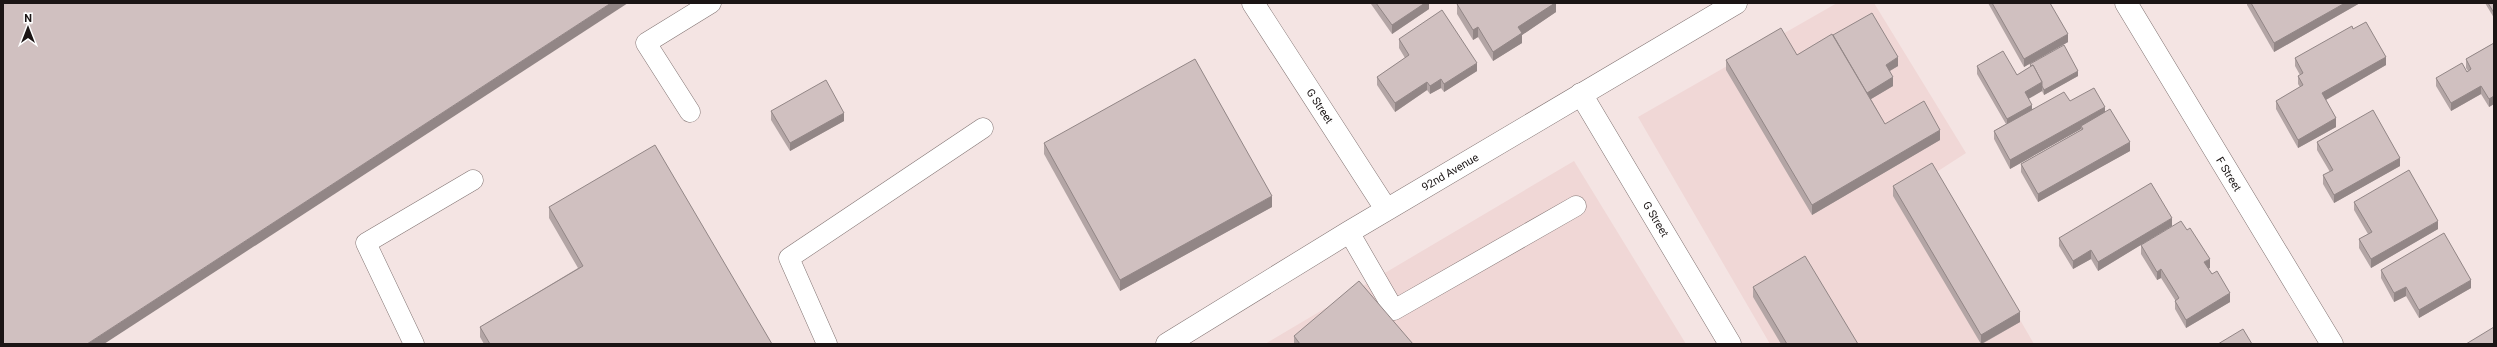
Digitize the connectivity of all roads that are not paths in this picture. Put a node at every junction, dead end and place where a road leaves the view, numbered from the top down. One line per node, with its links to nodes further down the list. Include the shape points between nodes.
1 (711, 3): 6 (lane, via 646,43)
2 (1254, 3): 10 (street, G Street)
3 (1736, 3): 5 (street, 92nd Avenue)
4 (2126, 3): 16 (street, F Street)
5 (1581, 94): 10 (street, 92nd Avenue); 15 (street, G Street)
6 (690, 112)
7 (983, 128): 13 (lane, via 789,258)
8 (473, 180): 12 (lane, via 366,243)
9 (1576, 206): 11 (lane, via 1394,310)
10 (1386, 209): 11 (street, 92nd Avenue)
11 (1349, 232): 14 (street, 92nd Avenue)
12 (414, 344)
13 (827, 344)
14 (1167, 344)
15 (1730, 344)
16 (2332, 344)

